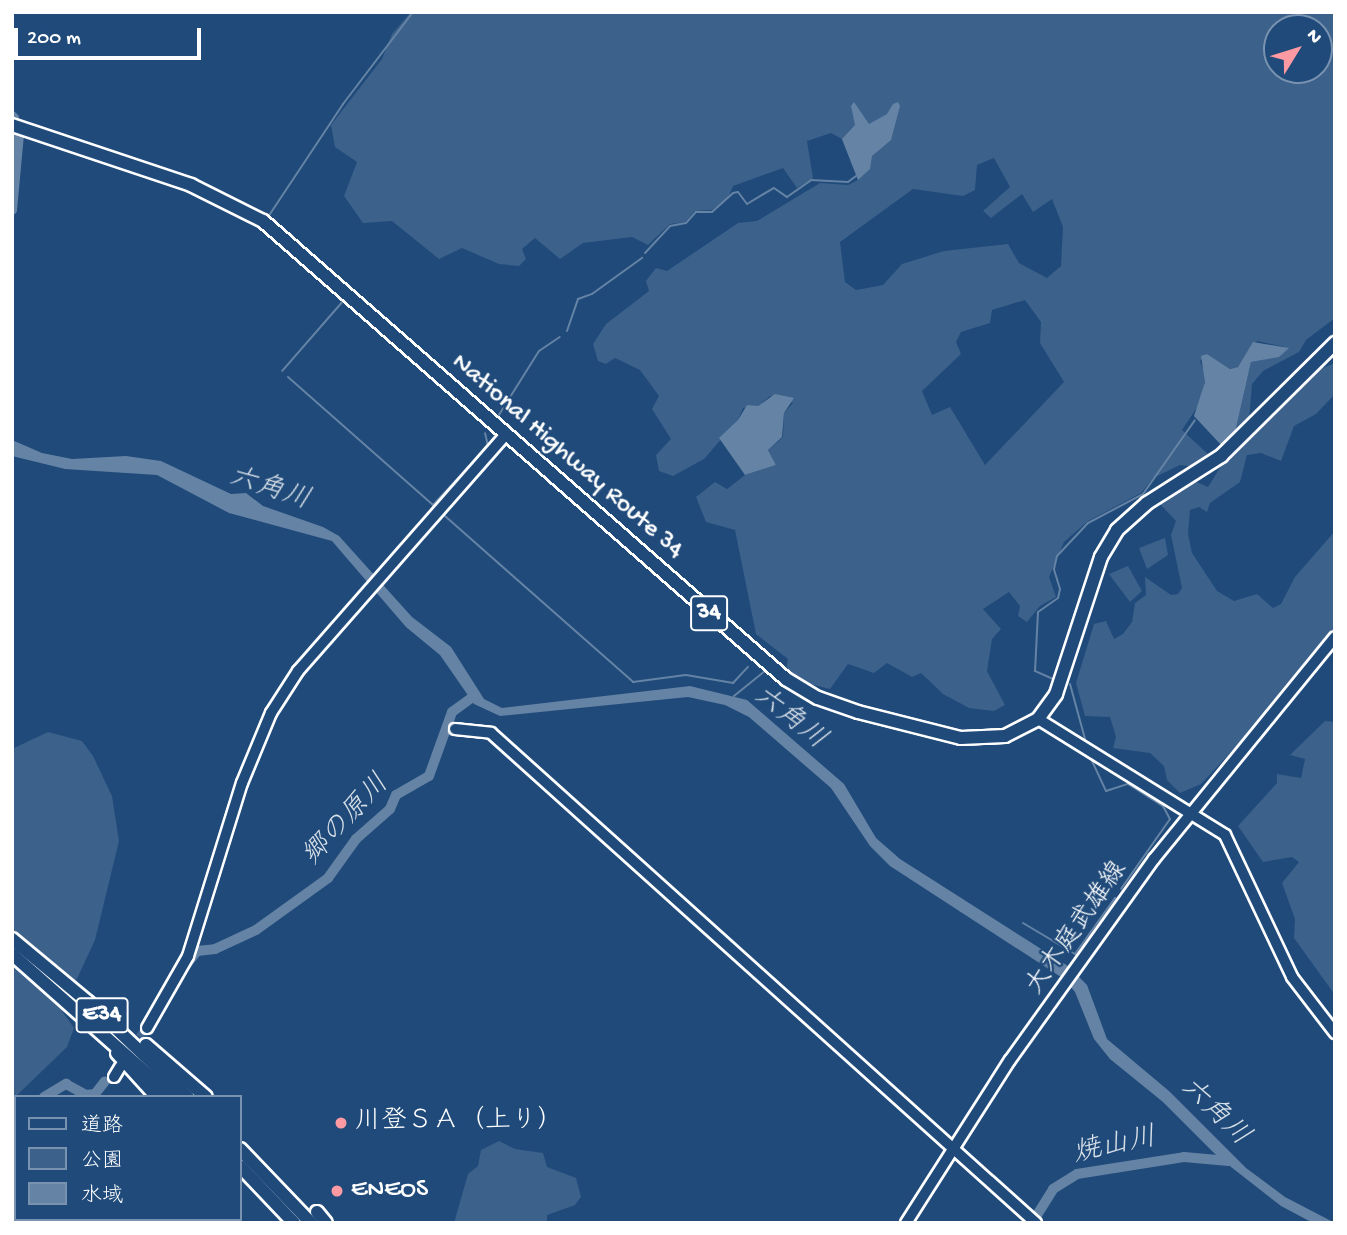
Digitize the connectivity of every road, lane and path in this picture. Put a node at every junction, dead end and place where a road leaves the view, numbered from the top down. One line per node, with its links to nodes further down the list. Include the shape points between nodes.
1 (12, 125): 3 (highway, National Highway Route 34 / 34, via 191,185 262,221)
2 (1335, 343): 5 (highway, National Highway Route 34 / 34, via 1221,456 1147,503 1117,530 1101,557 1056,694)
3 (505, 435): 5 (highway, National Highway Route 34 / 34, via 761,660 817,698 961,738 1005,736); 12 (street, via 298,671 271,713 242,783 188,956)
4 (1335, 637): 7 (street, 大木庭武雄線)
5 (1038, 719): 7 (street)
6 (455, 729): 20 (street, via 491,733)
7 (1191, 811): 13 (street, via 1225,835 1292,977); 20 (street, 大木庭武雄線)
8 (12, 939): 10 (highway, E34)
9 (12, 954): 11 (highway, E34)
10 (52, 971): 18 (highway, E34); 19 (highway)
11 (80, 1011): 16 (highway); 17 (highway, E34)
12 (147, 1028)
13 (1335, 1033)
14 (120, 1068): 15 (street)
15 (114, 1077)
16 (155, 1095)
17 (171, 1095)
18 (186, 1095)
19 (204, 1095)
20 (952, 1147): 24 (street); 27 (street, 大木庭武雄線)
21 (242, 1151): 23 (highway)
22 (242, 1168): 25 (highway)
23 (314, 1217): 26 (highway)
24 (1032, 1219)
25 (294, 1223)
26 (326, 1223)
27 (906, 1223)

